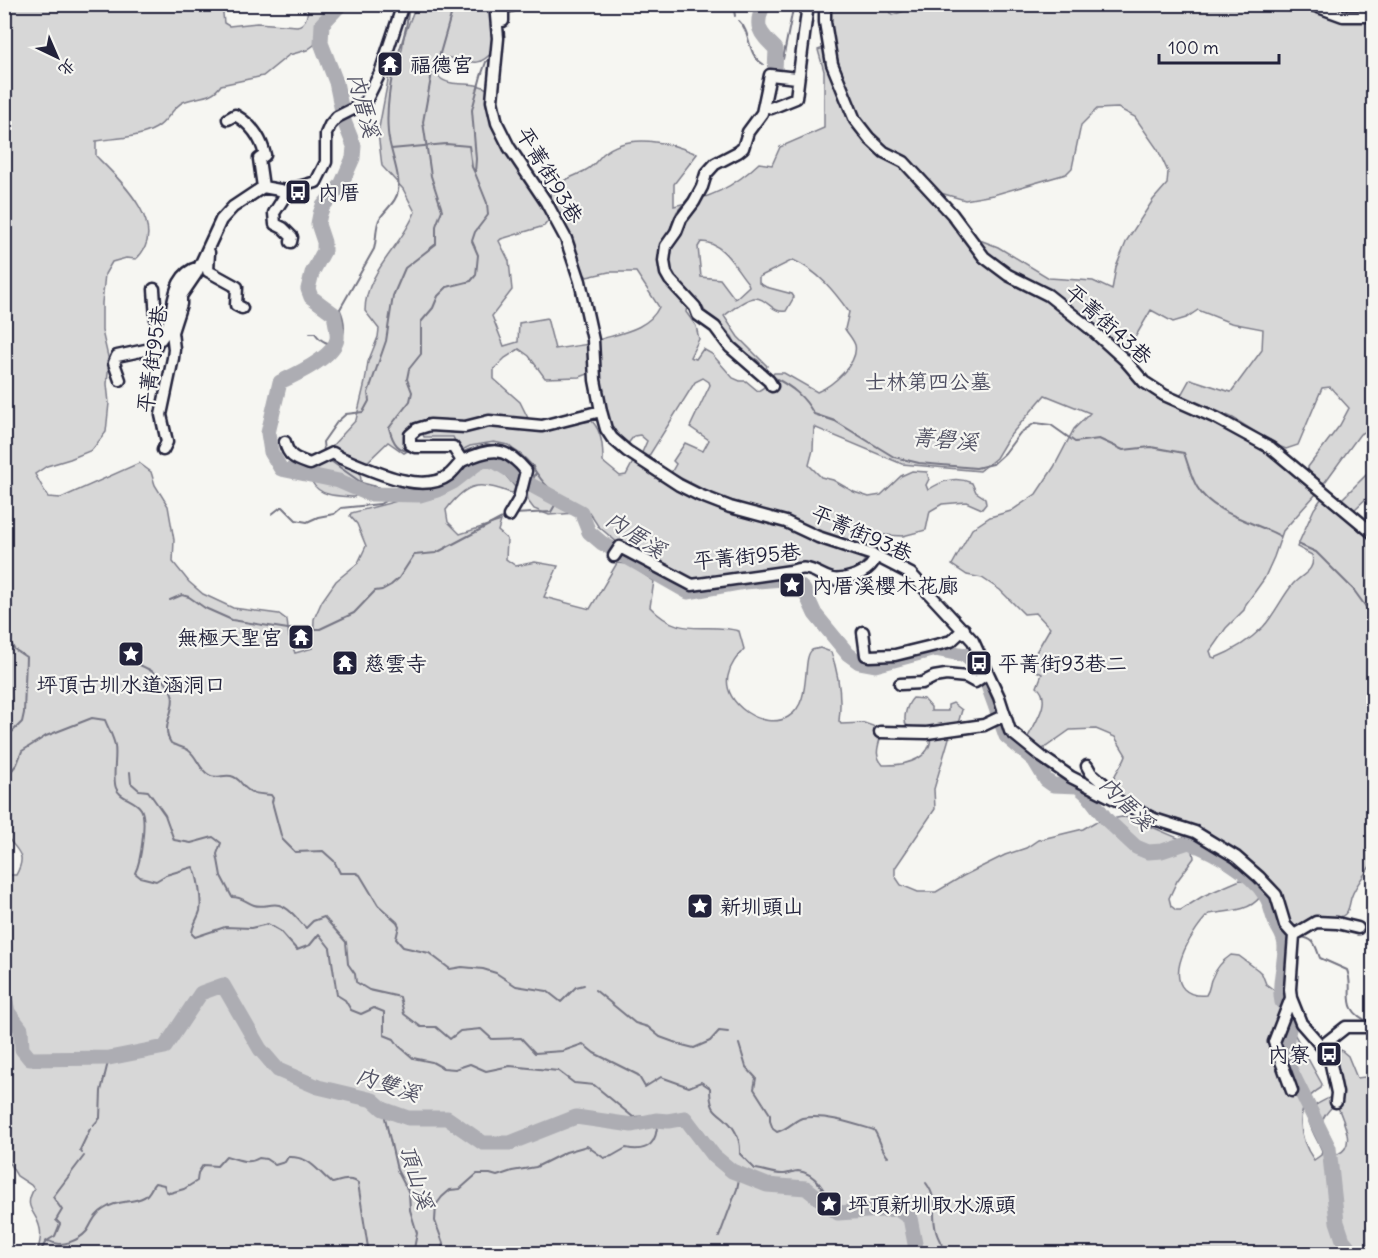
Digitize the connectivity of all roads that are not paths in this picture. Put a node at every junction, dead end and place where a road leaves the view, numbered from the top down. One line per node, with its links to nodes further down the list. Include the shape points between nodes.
1 (403, 4): 13 (street, via 380,73 365,103 330,125 326,134 326,162 316,182)
2 (495, 4): 8 (street, 平菁街93巷)
3 (516, 4): 8 (street, via 503,8 503,46)
4 (808, 4): 9 (street)
5 (825, 4): 27 (street, 平菁街43巷, via 832,64 855,120 884,152 904,162 952,214 984,257 1008,275 1048,295 1092,330 1144,382 1271,448)
6 (1310, 4): 7 (street, via 1343,16)
7 (1374, 16)
8 (497, 62): 22 (street, 平菁街93巷, via 492,101 497,123 566,239 593,340)
9 (797, 78): 10 (street, via 796,98); 21 (street, via 770,75 762,113 742,148 706,174 702,188 666,246 664,261 670,280 698,315 715,327)
10 (771, 108)
11 (228, 118): 12 (street, via 235,115 246,121 263,146 265,155 259,159)
12 (263, 187): 13 (street); 15 (street, 平菁街95巷, via 221,220)
13 (285, 191): 14 (street, via 274,213 275,224 283,228)
14 (291, 242)
15 (209, 249): 16 (street, 平菁街95巷); 18 (street, via 208,271 237,287 236,305)
16 (200, 267): 19 (street, via 179,283 164,335); 24 (street, 平菁街95巷, via 181,296 172,332 174,349 160,415)
17 (154, 289): 19 (street)
18 (242, 308)
19 (159, 338): 20 (street, via 155,348 117,356 114,363)
20 (120, 380)
21 (771, 387)
22 (601, 411): 25 (street, via 542,426 489,421 465,428 430,425 410,435 410,444 415,447 453,447); 29 (street, 平菁街93巷, via 612,438 679,485 730,507 786,522)
23 (285, 442): 25 (street, via 293,458 310,464 333,453 411,482 438,480)
24 (165, 446)
25 (462, 461): 26 (street, via 500,450 522,466 526,471 519,500)
26 (509, 516)
27 (1374, 534)
28 (617, 551): 29 (street, 平菁街95巷, via 692,585 800,568 810,568 834,580 860,573 870,567)
29 (876, 556): 30 (street, 平菁街93巷, via 911,574)
30 (964, 629): 31 (street, via 951,641 895,655 869,656); 32 (street, 平菁街93巷)
31 (863, 632)
32 (988, 673): 33 (street, via 975,682 946,675); 34 (street, 平菁街93巷)
33 (903, 687)
34 (1000, 717): 35 (street, via 984,725 927,733); 37 (street, 平菁街93巷, via 1041,758)
35 (880, 732)
36 (1088, 766): 37 (street, via 1111,790)
37 (1104, 792): 39 (street, 平菁街93巷, via 1154,819 1195,832 1236,856 1276,896 1285,925)
38 (1358, 928): 39 (street, via 1316,922)
39 (1294, 935): 40 (street)
40 (1291, 998): 42 (street, via 1301,1023); 43 (street, via 1274,1042)
41 (1374, 1027): 42 (street, via 1346,1027)
42 (1322, 1046): 44 (street, via 1329,1055)
43 (1292, 1090)
44 (1336, 1102)

